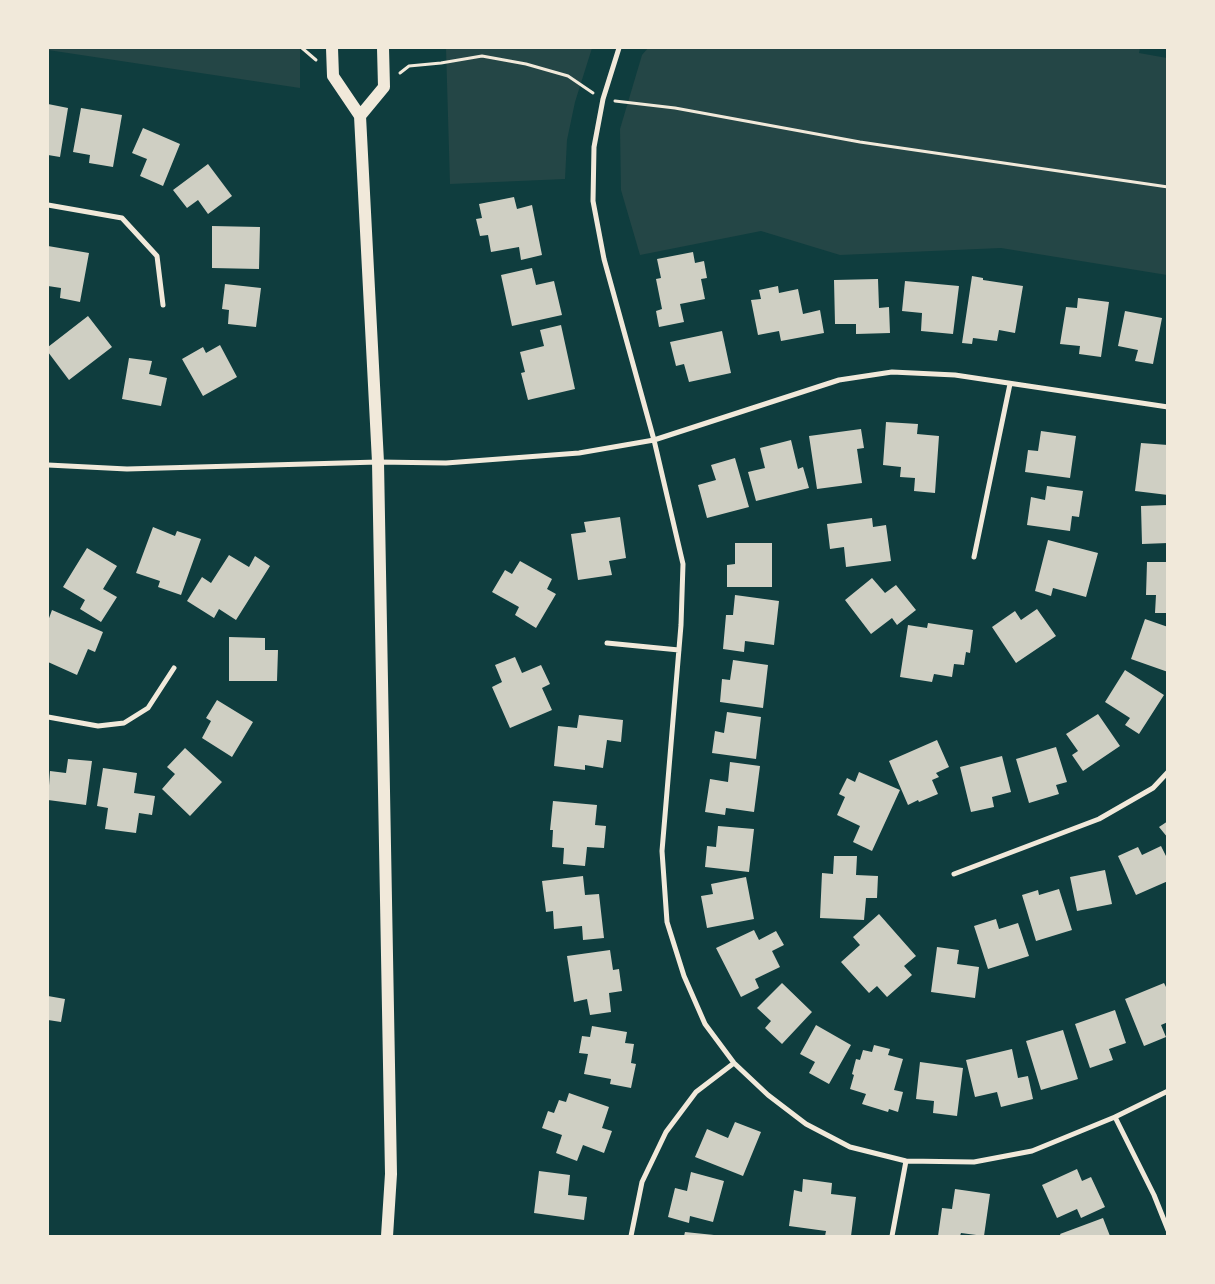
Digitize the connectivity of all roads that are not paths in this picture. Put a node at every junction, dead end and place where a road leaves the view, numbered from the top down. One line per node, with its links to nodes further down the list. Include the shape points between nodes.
1 (332, 48): 4 (main road, via 333,76)
2 (383, 48): 4 (main road, via 384,87)
3 (619, 48): 9 (street, via 603,99 594,147 593,201 604,259)
4 (360, 116): 10 (main road)
5 (48, 205): 6 (street, via 122,218 157,256)
6 (163, 305)
7 (1010, 384): 8 (street); 9 (street, via 955,375 892,372 839,380); 12 (street)
8 (1168, 408)
9 (654, 440): 10 (street, via 579,454 446,463); 14 (street, via 683,564)
10 (378, 462): 11 (street, via 127,469); 24 (main road, via 391,1174)
11 (48, 465)
12 (974, 557)
13 (607, 643): 14 (street)
14 (679, 650): 19 (street, via 662,851 667,922 684,976 705,1024)
15 (174, 668): 16 (street, via 148,708 124,723 98,726)
16 (48, 717)
17 (1168, 772): 18 (street, via 1153,788 1099,819)
18 (954, 874)
19 (734, 1063): 22 (street, via 806,1124 850,1147); 25 (street, via 696,1092 666,1132 642,1182)
20 (1168, 1091): 21 (street)
21 (1115, 1117): 22 (street, via 1032,1151 974,1162); 23 (street)
22 (906, 1161): 26 (street)
23 (1168, 1230)
24 (387, 1236)
25 (631, 1236)
26 (892, 1236)

